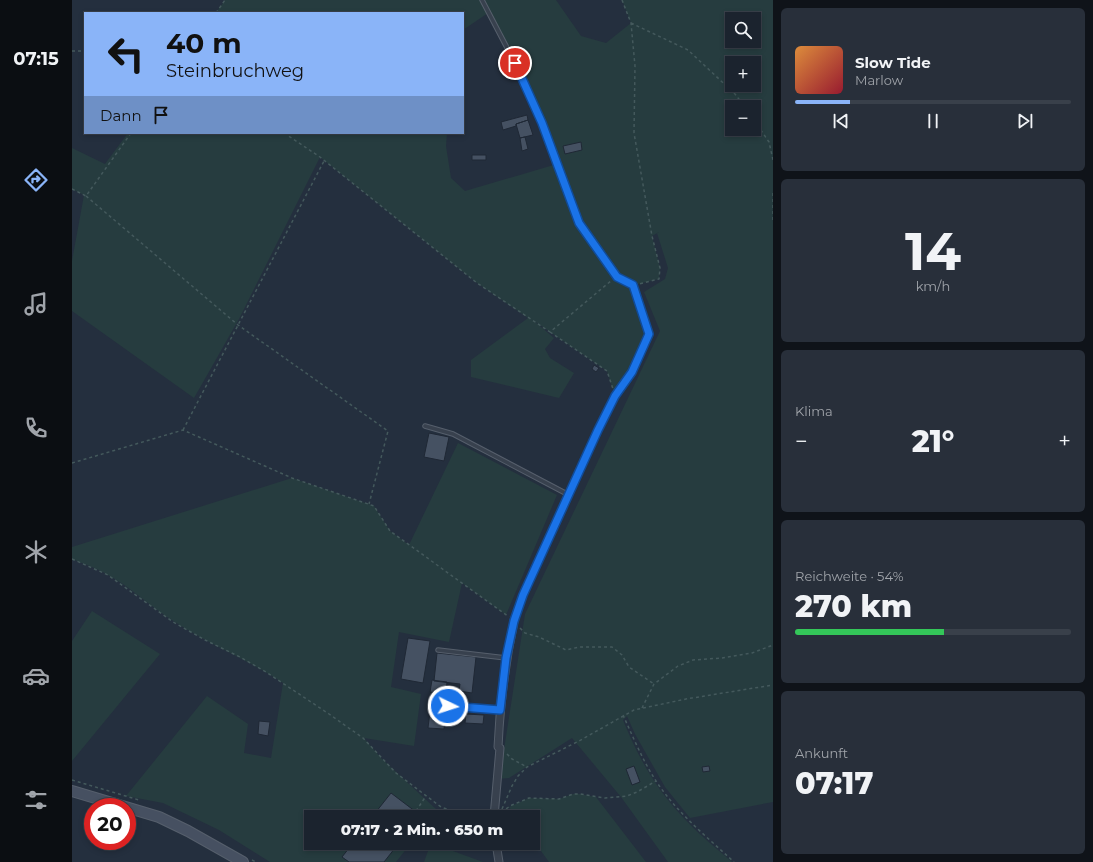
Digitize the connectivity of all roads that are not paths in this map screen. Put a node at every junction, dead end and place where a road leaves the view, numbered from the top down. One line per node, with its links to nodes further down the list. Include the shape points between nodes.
1 (482, 0): 3 (lane, via 515,63 542,123 579,223 617,277 633,285 649,334 632,372 615,396)
2 (425, 426): 3 (lane, via 453,434)
3 (569, 495): 4 (lane, via 523,595)
4 (514, 621): 6 (street)
5 (438, 650): 6 (lane)
6 (506, 658): 8 (street)
7 (448, 706): 8 (lane)
8 (500, 710): 10 (street, via 500,748)
9 (72, 791): 12 (street, via 159,817 188,830)
10 (494, 810)
11 (497, 850): 13 (street)
12 (243, 862)
13 (499, 862)

